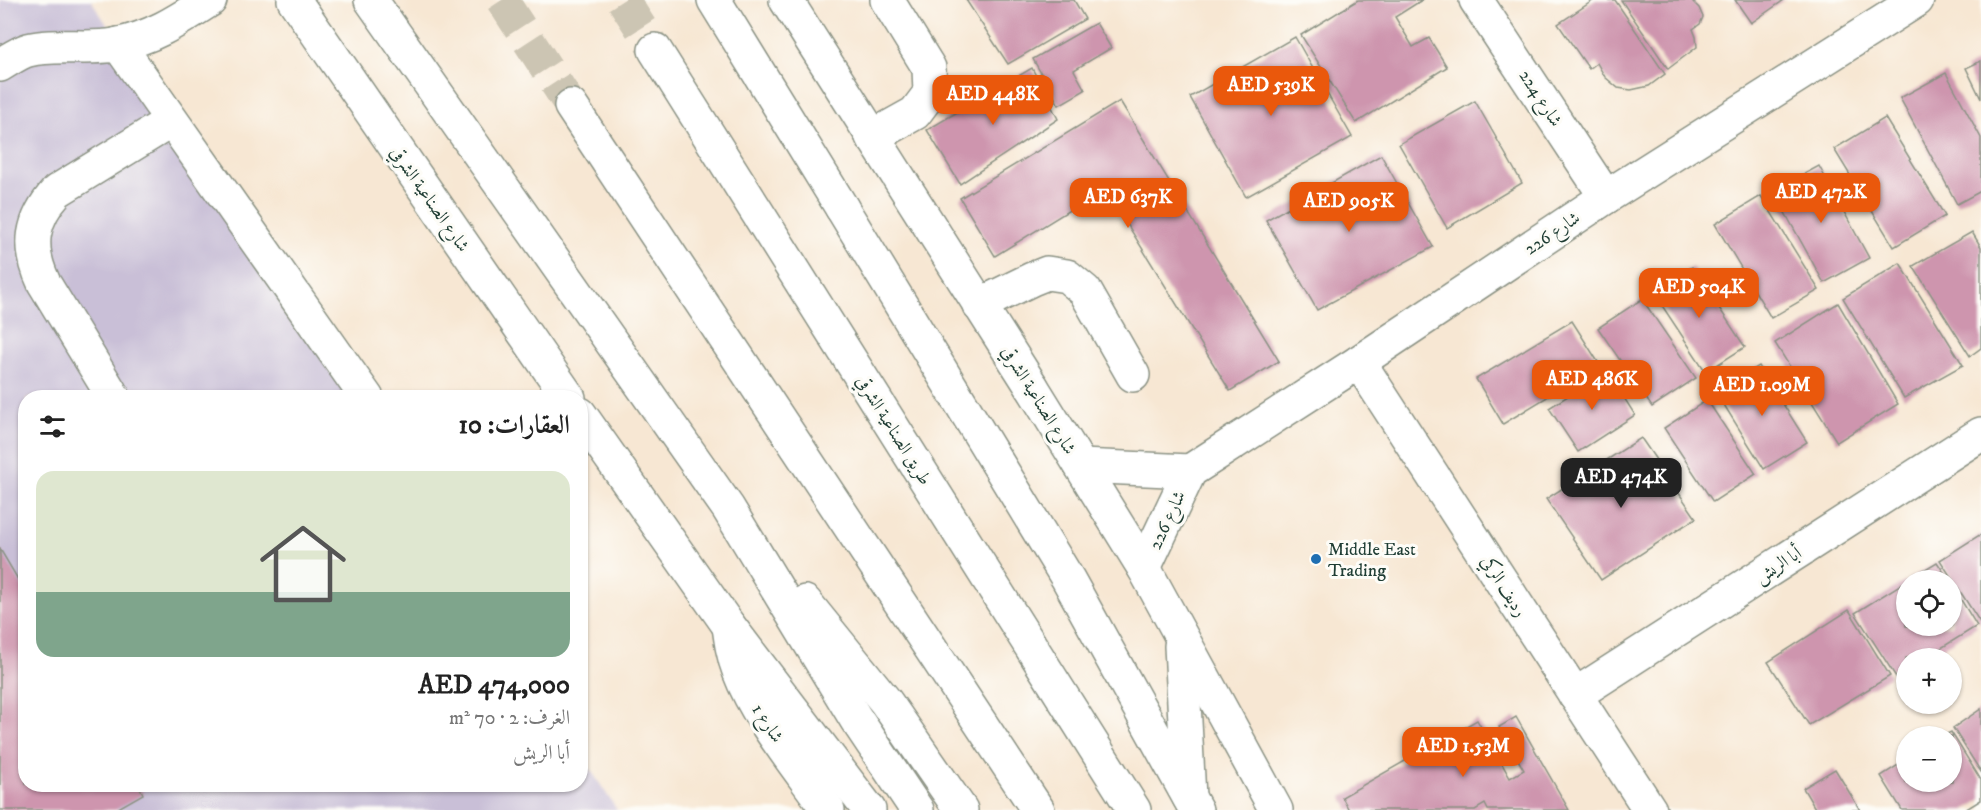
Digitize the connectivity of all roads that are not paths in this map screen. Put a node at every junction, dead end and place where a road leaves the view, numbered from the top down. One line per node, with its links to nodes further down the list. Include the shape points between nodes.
1 (210, 0): 9 (main road, via 163,30)
2 (294, 0): 21 (main road, شارع الصناعية الشرقي)
3 (370, 0): 26 (main road)
4 (714, 0): 31 (main road, via 1068,579)
5 (786, 0): 14 (main road, شارع الصناعية الشرقي)
6 (887, 0): 14 (main road, via 929,68 930,93 915,113)
7 (1476, 0): 15 (main road, شارع 224)
8 (1917, 0): 15 (main road, شارع 226)
9 (118, 44): 11 (main road, via 29,50); 13 (main road)
10 (655, 50): 37 (main road, طريق الصناعية الشرقي)
11 (0, 65)
12 (571, 106): 36 (main road)
13 (171, 121): 19 (main road, via 57,190 43,209 34,232 36,267); 20 (main road)
14 (872, 137): 16 (main road, شارع الصناعية الشرقي)
15 (1606, 197): 17 (main road, شارع 226)
16 (979, 305): 18 (main road, via 1047,273 1067,276 1085,291); 24 (main road, شارع الصناعية الشرقي)
17 (1359, 362): 25 (main road, شارع 226); 30 (main road, رديف الركي)
18 (1133, 375)
19 (109, 390)
20 (361, 390)
21 (563, 390)
22 (588, 425): 28 (main road)
23 (1981, 434): 30 (main road, أبا الريش)
24 (1081, 466): 25 (main road, شارع 226); 27 (main road, شارع الصناعية الشرقي)
25 (1190, 471): 27 (main road, شارع 226)
26 (728, 508): 34 (main road, via 856,719); 35 (main road, via 886,702)
27 (1144, 568): 29 (main road, شارع الصناعية الشرقي)
28 (729, 626): 32 (main road, شارع 1, via 733,651 749,694); 33 (main road)
29 (1181, 636): 31 (main road); 38 (main road, شارع الصناعية الشرقي)
30 (1575, 695): 39 (main road, رديف الركي)
31 (1192, 803)
32 (828, 810)
33 (869, 810)
34 (917, 810)
35 (961, 810)
36 (1038, 810)
37 (1134, 810)
38 (1276, 810)
39 (1650, 810)

